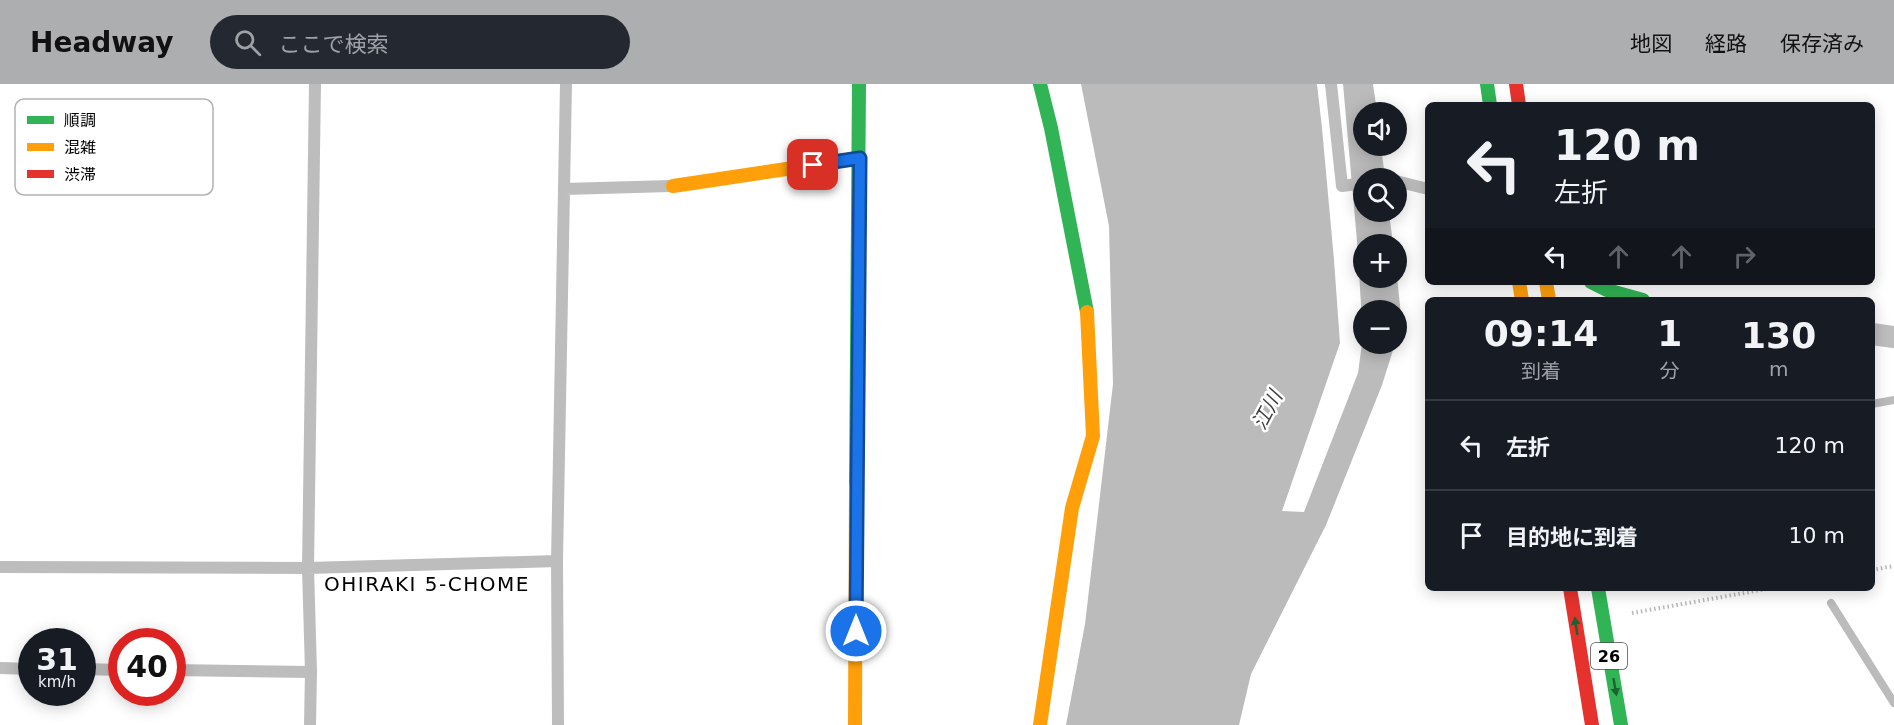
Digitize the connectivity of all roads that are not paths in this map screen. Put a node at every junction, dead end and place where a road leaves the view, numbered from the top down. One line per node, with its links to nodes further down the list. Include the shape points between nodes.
1 (315, 84): 22 (lane)
2 (566, 84): 15 (lane)
3 (859, 84): 10 (street)
4 (1040, 84): 32 (street, via 1087,310 1093,436 1072,508)
5 (1331, 84): 11 (lane, via 1342,186)
6 (1487, 84): 8 (street)
7 (1516, 84): 9 (street)
8 (1490, 102)
9 (1519, 102)
10 (860, 158): 13 (street); 31 (street)
11 (1353, 184)
12 (1407, 184): 14 (lane)
13 (673, 186): 15 (lane)
14 (1425, 188)
15 (564, 189): 20 (lane)
16 (1598, 285): 17 (street)
17 (1632, 297)
18 (1875, 334): 19 (street)
19 (1894, 337)
20 (557, 561): 22 (lane); 30 (lane)
21 (0, 567): 22 (lane)
22 (308, 568): 28 (lane)
23 (1570, 591): 33 (street, 26, one-way to 23)
24 (1599, 591): 34 (street, 26, one-way to 34)
25 (0, 668): 26 (lane)
26 (18, 669)
27 (186, 670): 28 (lane)
28 (311, 672): 29 (lane)
29 (310, 725)
30 (558, 725)
31 (855, 725)
32 (1040, 725)
33 (1592, 725)
34 (1621, 725)

